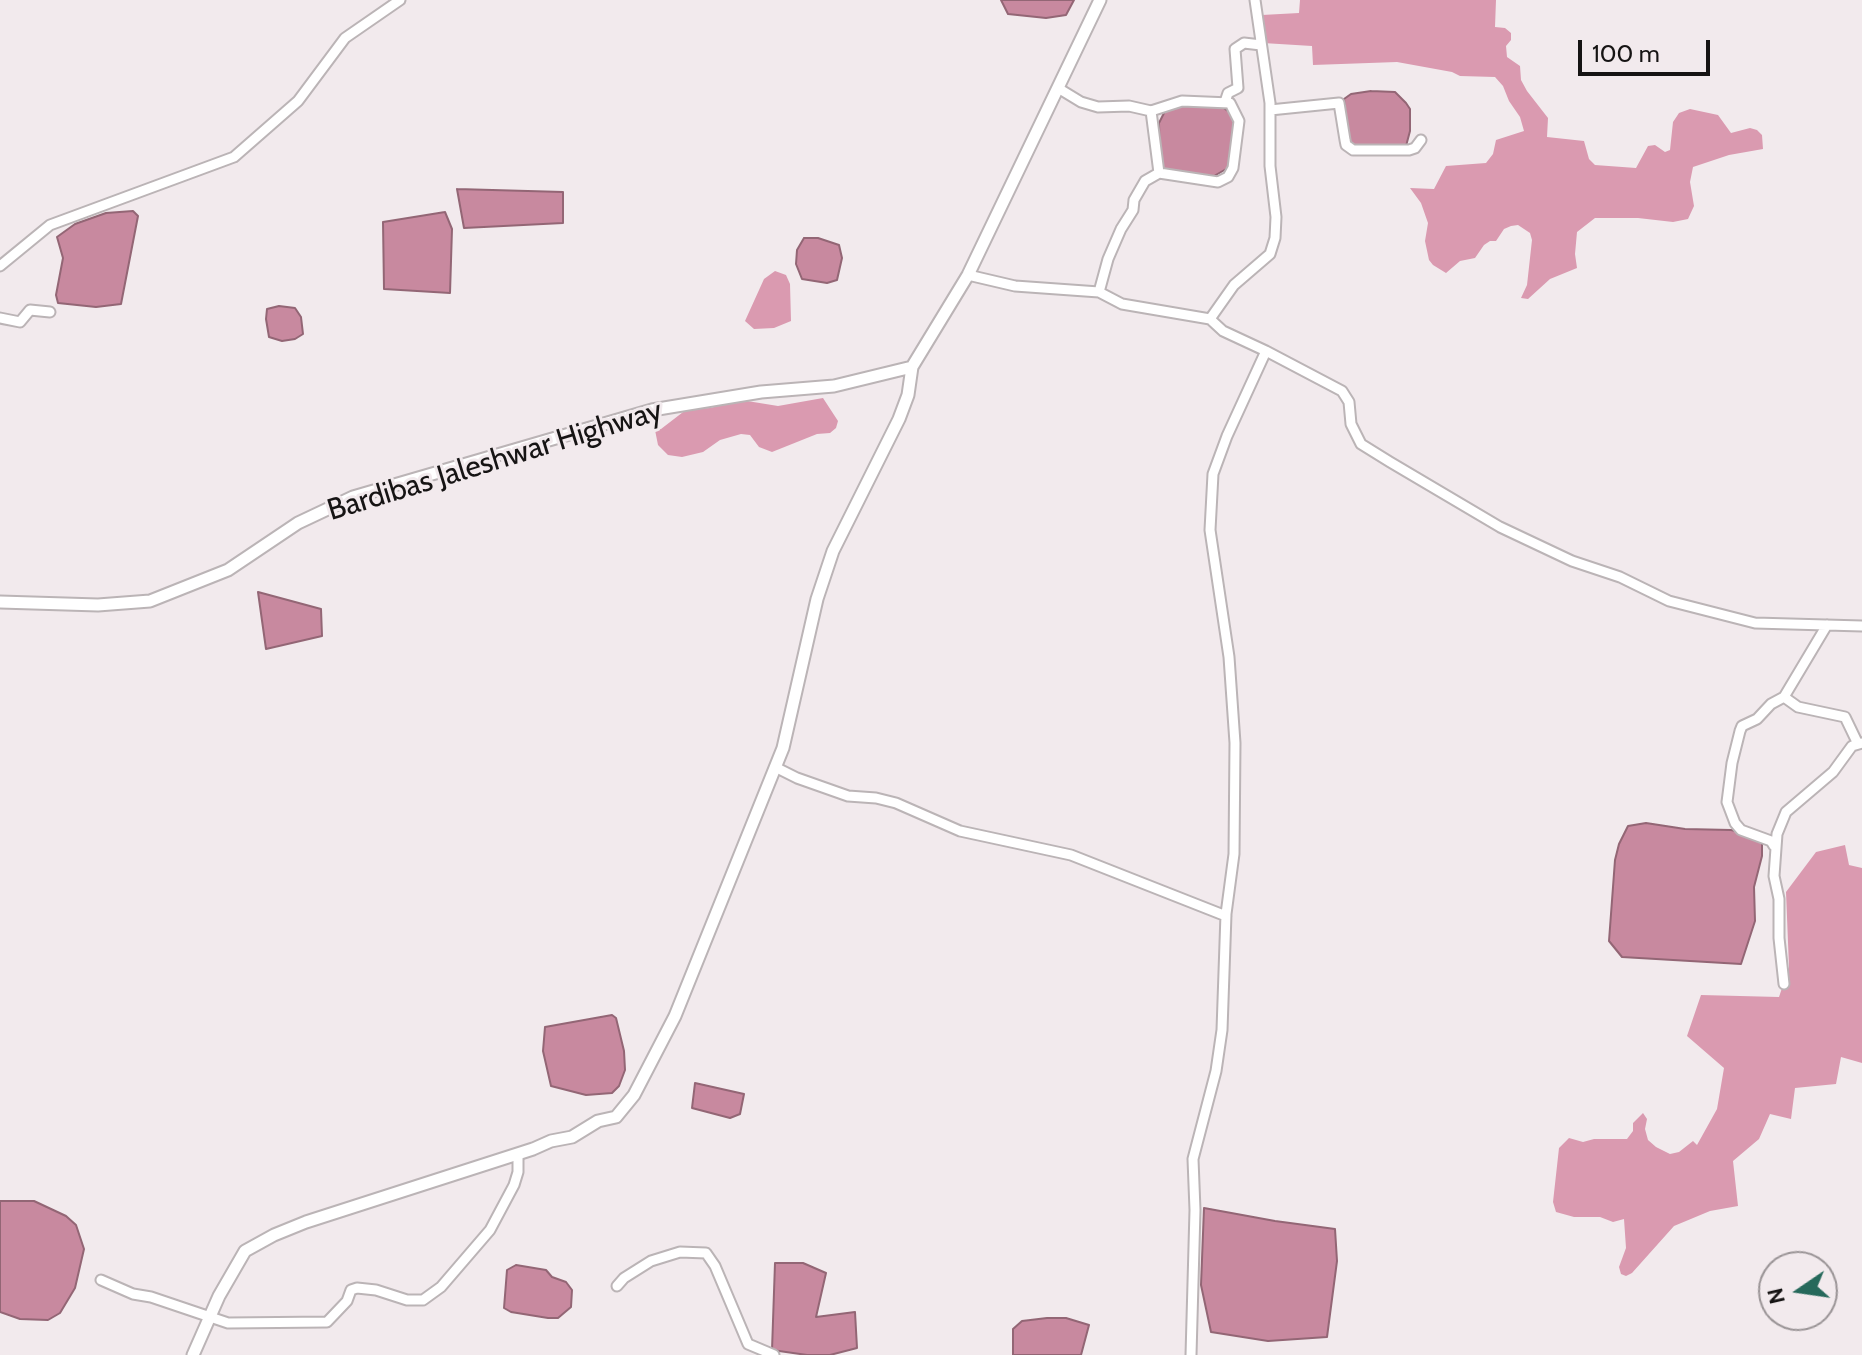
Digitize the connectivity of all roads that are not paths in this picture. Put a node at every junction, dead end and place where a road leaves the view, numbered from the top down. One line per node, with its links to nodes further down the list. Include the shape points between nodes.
1 (400, 0): 11 (street, via 345,38 298,101 234,157 50,225)
2 (1100, 0): 5 (main road)
3 (1255, 0): 4 (street)
4 (1261, 45): 6 (street, via 1244,43 1235,49 1238,88); 7 (street)
5 (1058, 88): 8 (street, via 1089,105); 12 (main road)
6 (1225, 102): 8 (street, via 1182,101); 10 (street, via 1239,121 1228,177 1218,182)
7 (1270, 110): 9 (street, via 1339,103 1346,145 1353,150 1409,150); 16 (street, via 1275,238 1270,254 1234,285)
8 (1151, 111): 10 (street)
9 (1421, 140)
10 (1159, 173): 13 (street, via 1145,181 1134,200)
11 (0, 266)
12 (968, 275): 13 (street, via 1015,286); 18 (main road)
13 (1099, 292): 16 (street, via 1122,304)
14 (50, 312): 15 (street, via 30,310 20,322)
15 (0, 318)
16 (1210, 319): 17 (street)
17 (1266, 351): 20 (street, via 1342,391 1361,444 1500,527 1669,601 1755,623); 27 (street, via 1213,474 1210,530 1229,657 1235,743 1234,854)
18 (912, 367): 19 (main road, Bardibas Jaleshwar Highway, via 834,386 652,410 353,497 298,523 228,570 150,601); 25 (main road, via 899,419 833,551)
19 (0, 602)
20 (1827, 625): 21 (street); 22 (street)
21 (1862, 626)
22 (1784, 697): 24 (street, via 1798,707 1845,717); 26 (street, via 1742,726 1727,802 1741,830)
23 (1862, 731): 24 (street)
24 (1860, 744): 26 (street, via 1786,812)
25 (775, 767): 27 (street, via 848,796 896,803 960,831 1071,855); 29 (main road, via 681,1002 634,1095 616,1117)
26 (1774, 846): 28 (street)
27 (1226, 916): 35 (street, via 1222,1030 1193,1159)
28 (1784, 984)
29 (518, 1154): 32 (main road, via 274,1235 245,1251); 32 (street, via 514,1185 490,1230 441,1287 423,1300 357,1288 327,1322 228,1323)
30 (101, 1280): 32 (street)
31 (617, 1286): 34 (street, via 651,1261 680,1252 706,1253 748,1344)
32 (209, 1317): 33 (main road)
33 (193, 1355)
34 (774, 1355)
35 (1191, 1355)

